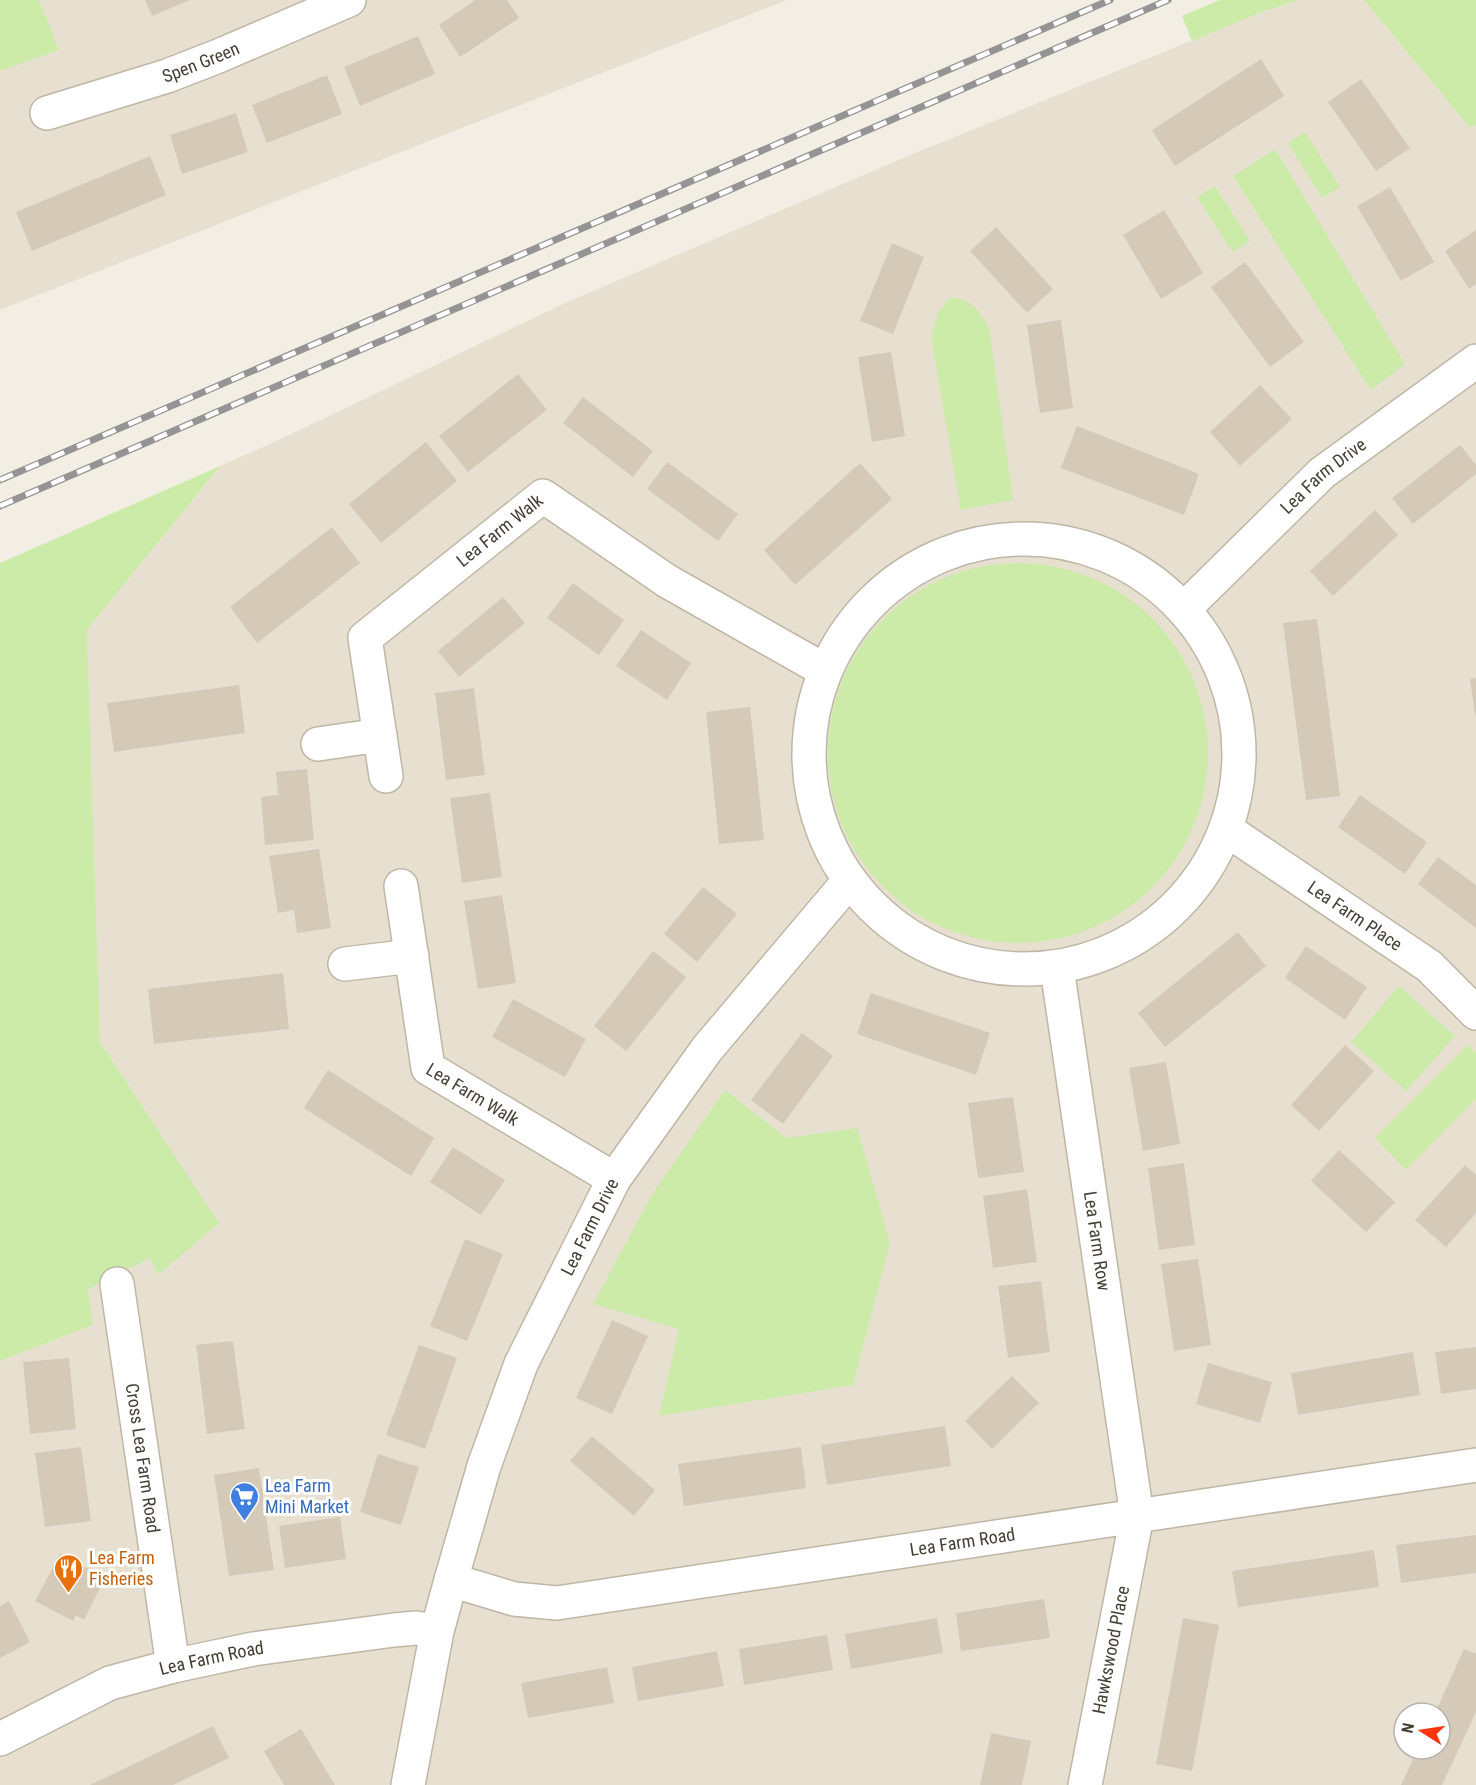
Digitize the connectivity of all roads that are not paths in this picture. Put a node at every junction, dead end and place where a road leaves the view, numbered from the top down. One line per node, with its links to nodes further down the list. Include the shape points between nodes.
1 (349, 0): 2 (street, Spen Green, via 177,72)
2 (47, 112)
3 (1476, 361): 4 (street, Lea Farm Drive, via 1322,473)
4 (1186, 608): 5 (street, via 1115,556 1031,536 945,551 873,598); 9 (street, via 1227,675 1241,752)
5 (824, 670): 6 (street, Lea Farm Walk, via 667,581 543,496 365,638); 10 (street, via 810,723 809,778 823,832)
6 (380, 735): 7 (street); 8 (street, Lea Farm Walk)
7 (318, 744)
8 (386, 777)
9 (1227, 830): 14 (street, via 1189,895 1129,943); 15 (street, Lea Farm Place, via 1430,966)
10 (849, 881): 14 (street, via 890,923 941,954 998,969); 16 (street, Lea Farm Drive, via 707,1048)
11 (401, 886): 12 (street, Lea Farm Walk)
12 (411, 956): 13 (street); 16 (street, Lea Farm Walk, via 428,1068)
13 (345, 964)
14 (1057, 968): 19 (street, Lea Farm Row)
15 (1476, 1013)
16 (614, 1179): 20 (street, Lea Farm Drive, via 521,1364 484,1466)
17 (117, 1284): 22 (street, Cross Lea Farm Road)
18 (1476, 1465): 19 (street, Lea Farm Road)
19 (1137, 1516): 20 (street, Lea Farm Road, via 557,1603 514,1599); 25 (street, Hawkswood Place)
20 (451, 1580): 21 (street, Lea Farm Drive)
21 (438, 1632): 22 (street, Lea Farm Road, via 394,1630 253,1649); 24 (street, Lea Farm Drive)
22 (173, 1666): 23 (street, Lea Farm Road, via 110,1683)
23 (0, 1739)
24 (408, 1785)
25 (1085, 1785)

